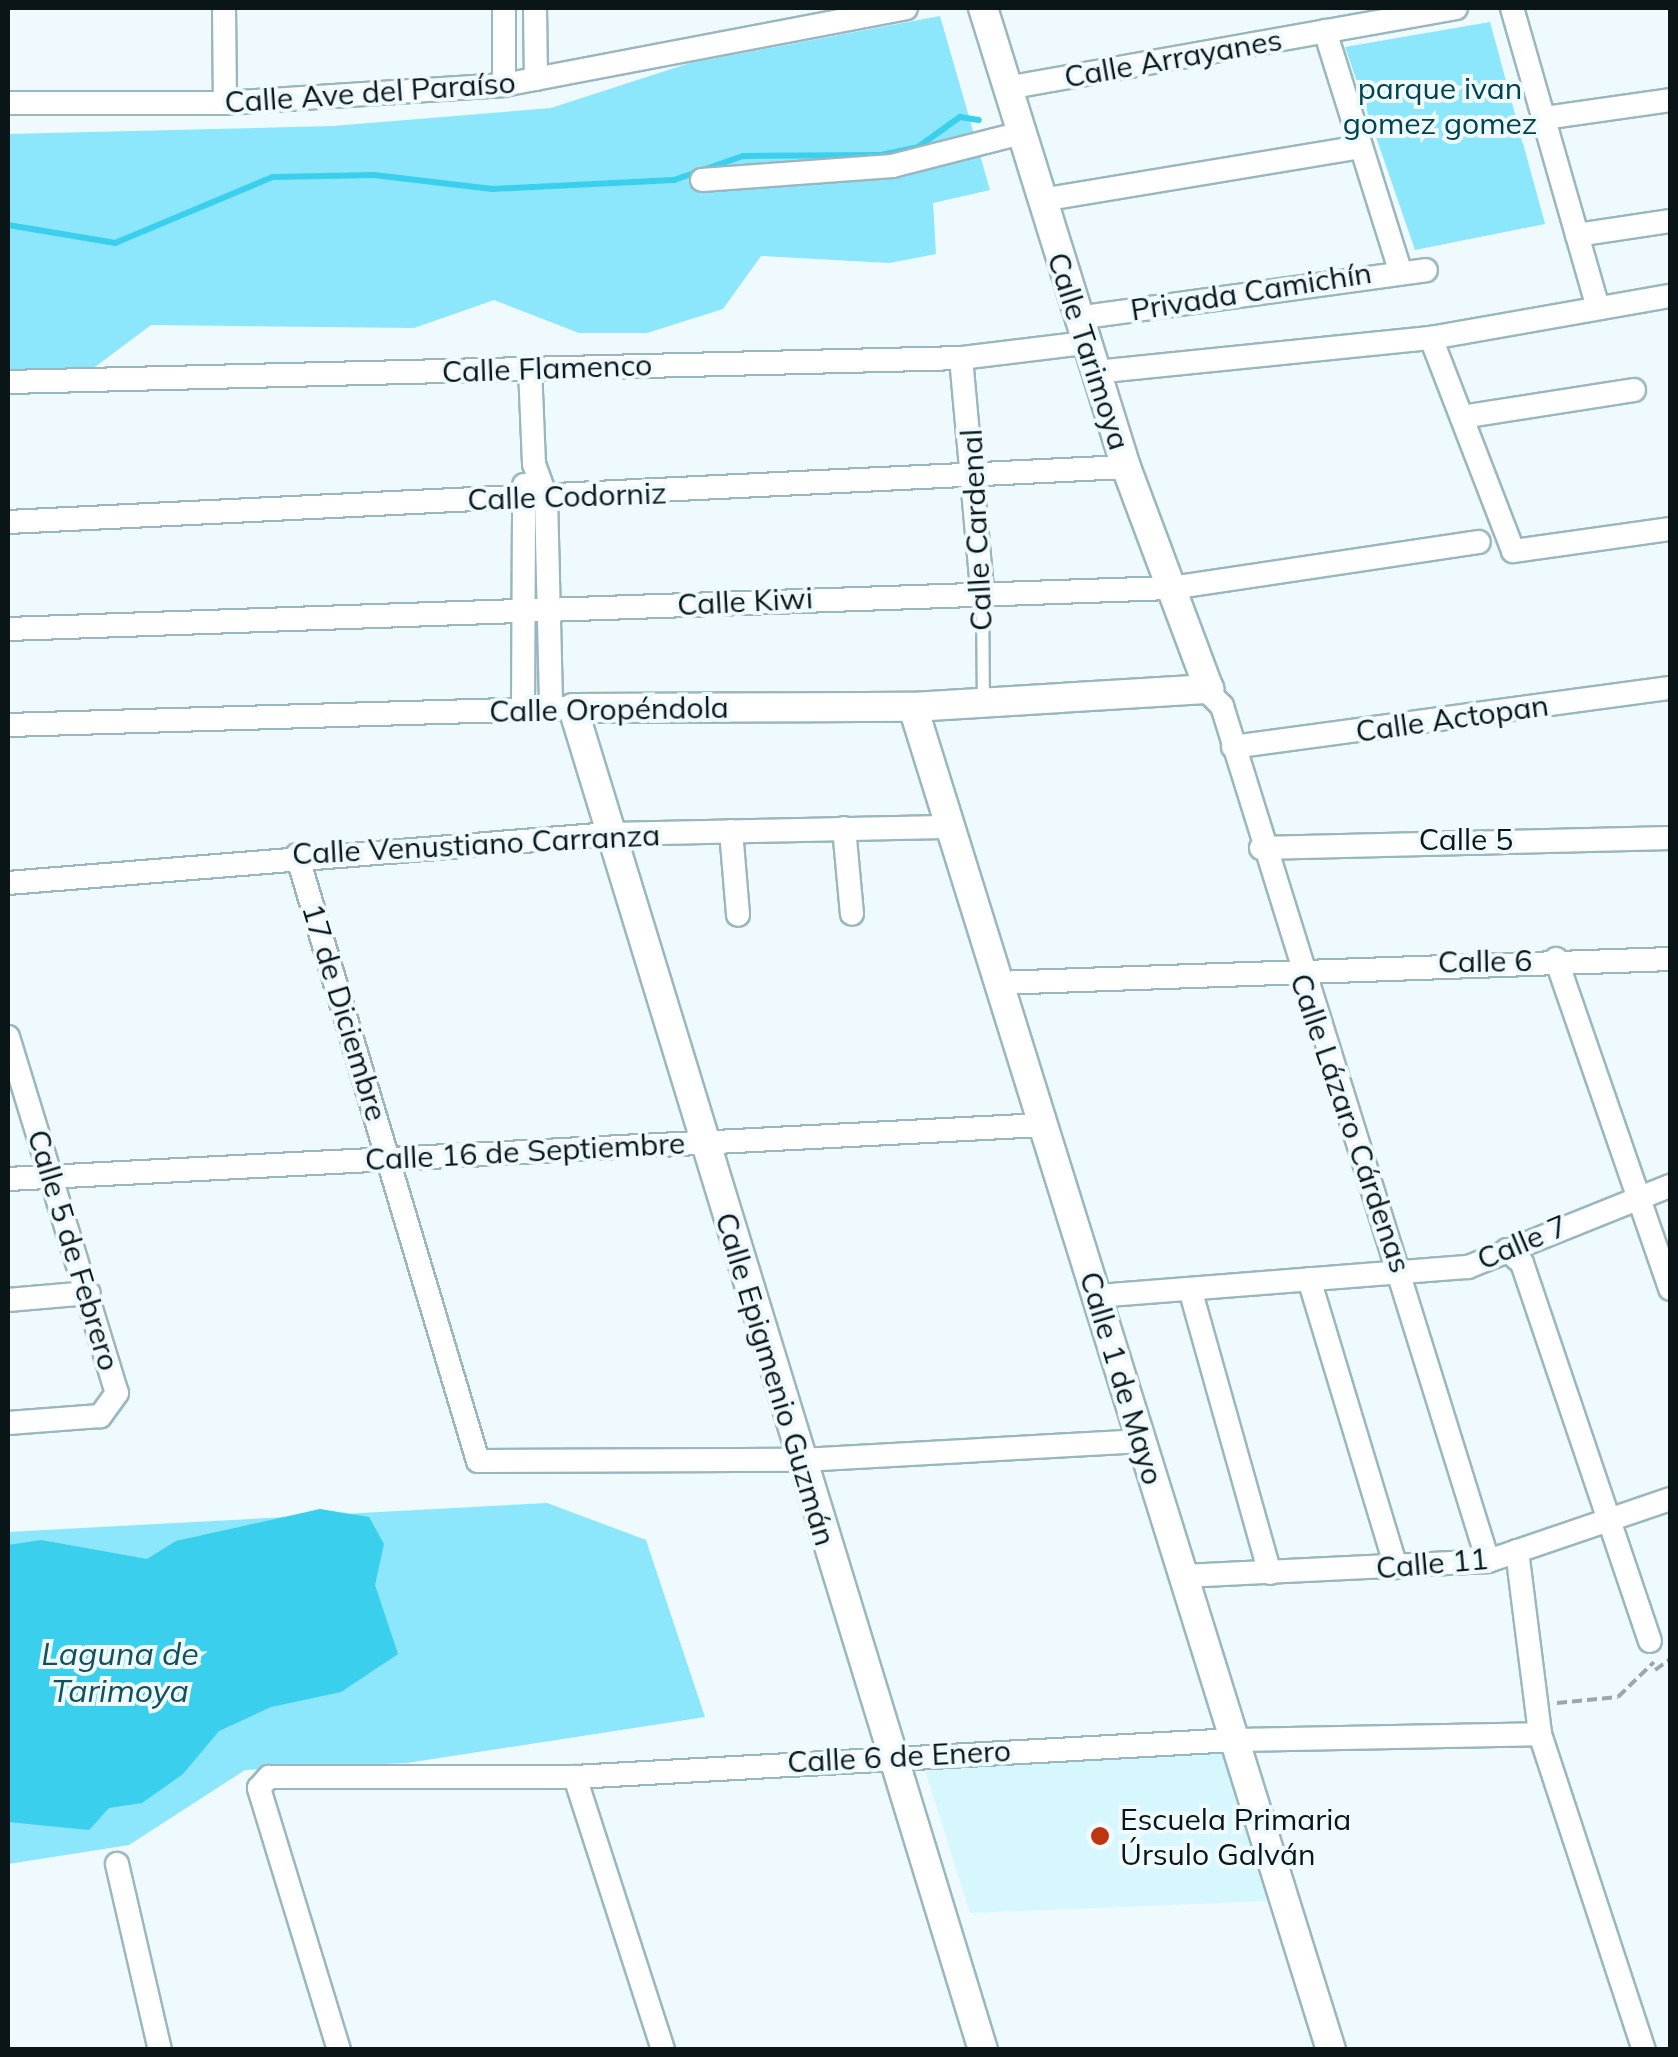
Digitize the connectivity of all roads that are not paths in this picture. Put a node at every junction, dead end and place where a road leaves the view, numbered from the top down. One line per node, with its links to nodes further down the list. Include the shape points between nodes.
1 (224, 8): 14 (street)
2 (504, 8): 10 (street)
3 (535, 8): 9 (street)
4 (906, 8): 9 (street, Calle Ave del Paraíso)
5 (983, 8): 11 (street, Calle Tarimoya)
6 (1456, 8): 8 (street, Calle Arrayanes)
7 (1512, 8): 15 (street)
8 (1324, 31): 11 (street, Calle Arrayanes); 17 (street)
9 (536, 79): 10 (street, Calle Ave del Paraíso)
10 (504, 85): 14 (street, Calle Ave del Paraíso)
11 (1008, 88): 16 (street, Calle Tarimoya)
12 (1670, 100): 15 (street)
13 (8, 102): 14 (street, Calle Ave del Paraíso)
14 (225, 103)
15 (1544, 118): 21 (street)
16 (1021, 133): 18 (street, via 892,166); 19 (street, Calle Tarimoya)
17 (1360, 147): 19 (street); 23 (street)
18 (702, 180)
19 (1041, 200): 26 (street, Calle Tarimoya)
20 (1670, 222): 21 (street)
21 (1577, 235): 25 (street)
22 (1426, 270): 23 (street, Privada Camichín)
23 (1400, 271): 26 (street, Privada Camichín)
24 (1670, 296): 25 (street)
25 (1597, 305): 27 (street)
26 (1081, 330): 28 (street, Calle Flamenco); 30 (street, Calle Tarimoya)
27 (1431, 338): 30 (street); 33 (street)
28 (961, 358): 29 (street, Calle Flamenco); 36 (street, Calle Cardenal)
29 (530, 368): 31 (street, Calle Flamenco); 34 (street)
30 (1095, 372): 35 (street, Calle Tarimoya)
31 (8, 382)
32 (1634, 390): 33 (street)
33 (1462, 418): 40 (street, via 1513,550)
34 (534, 464): 37 (street); 38 (street)
35 (1126, 468): 36 (street, Calle Codorniz); 42 (street, Calle Tarimoya)
36 (978, 479): 37 (street, Calle Codorniz); 43 (street, Calle Cardenal)
37 (546, 497): 38 (street, Calle Codorniz); 44 (street)
38 (519, 498): 39 (street, Calle Codorniz); 45 (street)
39 (8, 522)
40 (1670, 528)
41 (1479, 542): 42 (street, Calle Kiwi)
42 (1170, 588): 43 (street, Calle Kiwi); 48 (street, Calle Tarimoya)
43 (982, 589): 44 (street, Calle Kiwi); 49 (lane, Calle Cardenal)
44 (550, 611): 45 (street, Calle Kiwi); 51 (street)
45 (518, 614): 46 (street, Calle Kiwi); 52 (street)
46 (8, 629)
47 (1670, 688): 54 (street, Calle Actopan)
48 (1208, 690): 49 (street, Calle Oropéndola); 54 (street, Calle Lázaro Cárdenas, via 1222,706)
49 (983, 704): 50 (street, Calle Oropéndola)
50 (913, 707): 51 (street, Calle Oropéndola); 55 (street, Calle 1 de Mayo)
51 (562, 708): 52 (street, Calle Oropéndola); 58 (street, Calle Epigmenio Guzmán)
52 (523, 709): 53 (street, Calle Oropéndola)
53 (8, 725)
54 (1233, 748): 60 (street, Calle Lázaro Cárdenas)
55 (946, 827): 56 (street, Calle Venustiano Carranza); 68 (street, Calle 1 de Mayo)
56 (844, 828): 57 (street, Calle Venustiano Carranza); 63 (street)
57 (731, 831): 58 (street, Calle Venustiano Carranza); 64 (street)
58 (610, 834): 61 (street, Calle Venustiano Carranza); 71 (street, Calle Epigmenio Guzmán)
59 (1670, 838): 60 (street, Calle 5)
60 (1261, 848): 67 (street, Calle Lázaro Cárdenas)
61 (297, 854): 62 (street, Calle Venustiano Carranza); 72 (street, 17 de Diciembre)
62 (8, 883)
63 (852, 914)
64 (738, 915)
65 (1670, 958): 66 (street, Calle 6)
66 (1556, 960): 67 (street, Calle 6); 76 (street)
67 (1299, 970): 68 (street, Calle 6); 77 (street, Calle Lázaro Cárdenas)
68 (996, 983): 70 (street, Calle 1 de Mayo)
69 (8, 1037): 73 (street, Calle 5 de Febrero)
70 (1043, 1125): 71 (street, Calle 16 de Septiembre); 85 (street, Calle 1 de Mayo)
71 (704, 1143): 72 (street, Calle 16 de Septiembre); 89 (street, Calle Epigmenio Guzmán)
72 (389, 1157): 73 (street, Calle 16 de Septiembre); 89 (street, 17 de Diciembre, via 476,1458)
73 (54, 1176): 74 (street, Calle 16 de Septiembre); 84 (street, Calle 5 de Febrero)
74 (8, 1179)
75 (1670, 1186): 76 (street, Calle 7)
76 (1640, 1192): 78 (street, Calle 7); 82 (street)
77 (1384, 1229): 79 (street, via 1415,1258); 80 (street, Calle Lázaro Cárdenas)
78 (1507, 1250): 79 (street, Calle 7, via 1468,1267); 91 (street, via 1522,1263)
79 (1441, 1262): 80 (street, Calle 7)
80 (1403, 1274): 81 (street, Calle 7); 93 (street, Calle Lázaro Cárdenas)
81 (1308, 1280): 83 (street, Calle 7); 94 (street)
82 (1670, 1288)
83 (1190, 1290): 85 (street, Calle 7); 95 (street)
84 (89, 1293): 86 (street); 87 (street, Calle 5 de Febrero, via 114,1408)
85 (1097, 1296): 88 (street, Calle 1 de Mayo)
86 (8, 1300)
87 (8, 1423)
88 (1142, 1441): 89 (street); 96 (street, Calle 1 de Mayo)
89 (802, 1460): 100 (street, Calle Epigmenio Guzmán)
90 (1670, 1500): 91 (street, Calle 11)
91 (1614, 1518): 92 (street, Calle 11); 97 (street)
92 (1517, 1551): 93 (street, Calle 11); 98 (street)
93 (1488, 1561): 94 (street, Calle 11)
94 (1396, 1567): 95 (street, Calle 11)
95 (1270, 1573): 96 (street, Calle 11)
96 (1184, 1576): 99 (street, Calle 1 de Mayo)
97 (1650, 1641)
98 (1539, 1726): 99 (street, Calle 6 de Enero); 108 (street)
99 (1235, 1740): 100 (street, Calle 6 de Enero); 107 (street, Calle 1 de Mayo)
100 (890, 1756): 101 (street, Calle 6 de Enero); 106 (street, Calle Epigmenio Guzmán)
101 (575, 1777): 104 (street, Calle 6 de Enero, via 261,1782); 105 (street)
102 (117, 1864): 103 (street)
103 (160, 2050)
104 (339, 2050)
105 (664, 2050)
106 (983, 2050)
107 (1331, 2050)
108 (1644, 2050)

